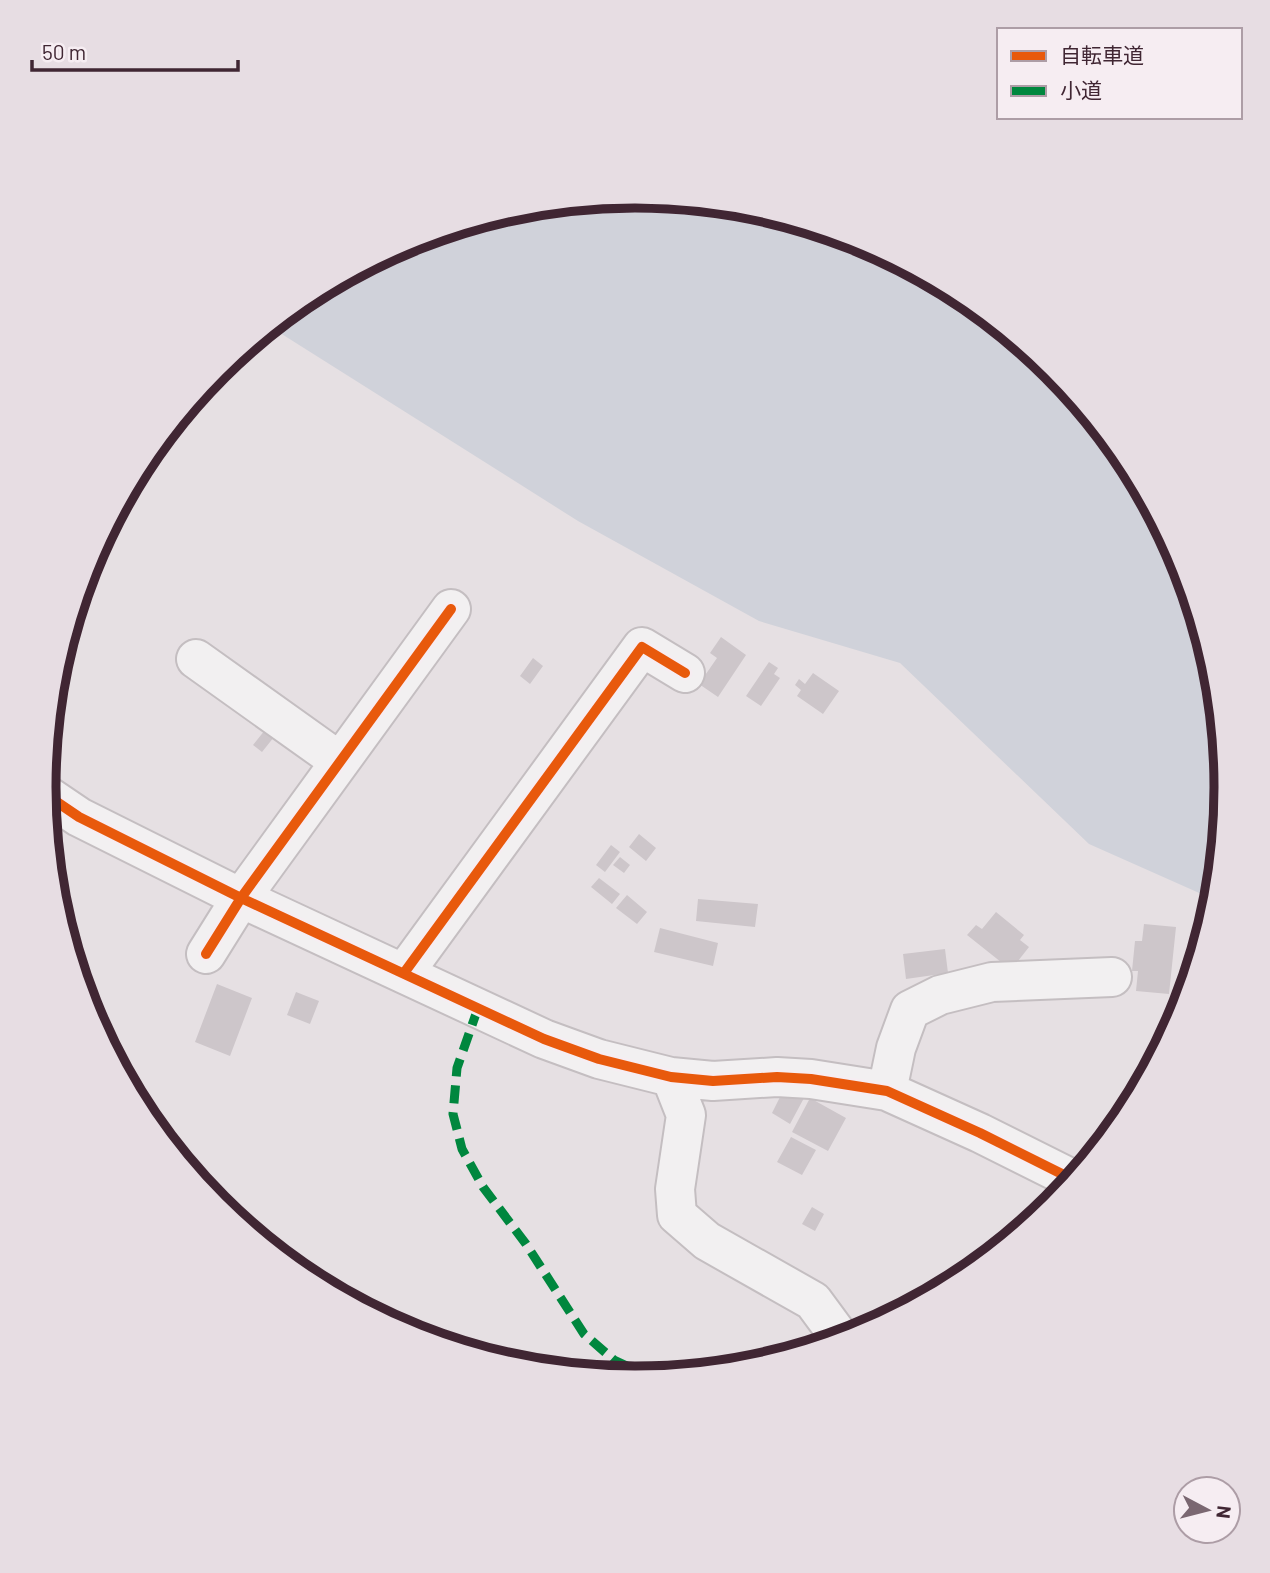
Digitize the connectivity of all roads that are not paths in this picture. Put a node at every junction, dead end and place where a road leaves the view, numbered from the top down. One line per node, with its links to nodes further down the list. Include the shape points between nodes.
1 (451, 609): 4 (street)
2 (196, 659): 4 (street)
3 (685, 673): 8 (street, via 642,647)
4 (339, 761): 6 (street)
5 (56, 802): 6 (street)
6 (241, 898): 7 (street); 8 (street)
7 (206, 954)
8 (404, 973): 10 (street, via 544,1039)
9 (1112, 977): 11 (street, via 992,982 940,995 910,1010)
10 (671, 1077): 11 (street, via 713,1082 811,1079); 13 (street, via 686,1115 675,1189 677,1215 707,1241 813,1301)
11 (887, 1091): 12 (street)
12 (1064, 1175)
13 (834, 1330)

